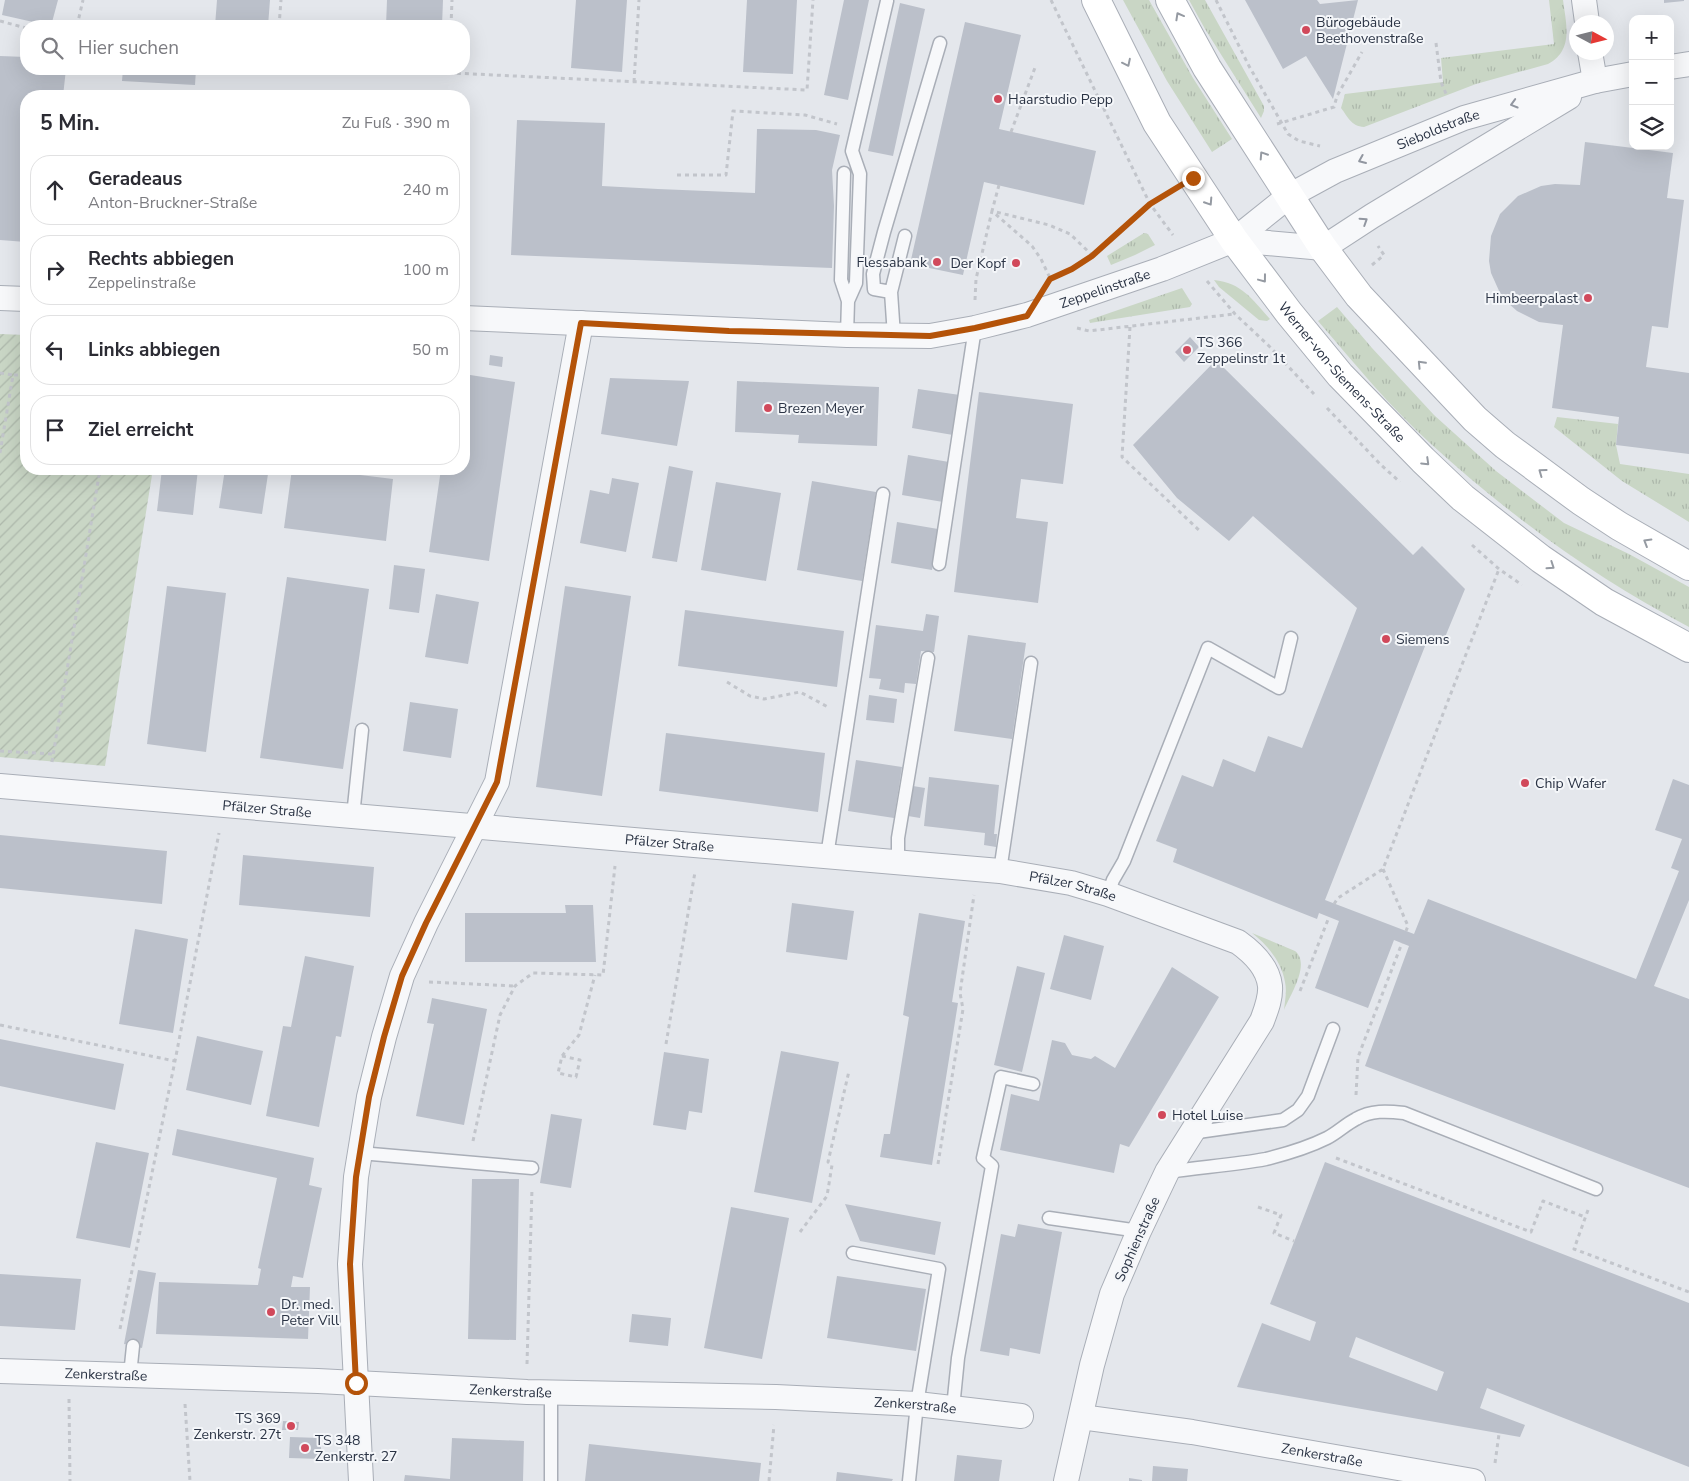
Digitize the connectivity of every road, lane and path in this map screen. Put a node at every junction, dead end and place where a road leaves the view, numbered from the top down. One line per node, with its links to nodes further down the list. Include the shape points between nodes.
1 (83, 0): 13 (path)
2 (281, 0): 14 (path)
3 (452, 0): 15 (path)
4 (639, 0): 28 (path)
5 (813, 0): 28 (path, via 807,90)
6 (1051, 0): 40 (path)
7 (1096, 0): 37 (main road, Werner-von-Siemens-Straße, one-way to 37, via 1157,123)
8 (1170, 0): 33 (main road, one-way to 8, via 1207,68)
9 (1216, 0): 30 (path)
10 (1584, 0): 12 (street)
11 (887, 1): 31 (lane)
12 (1585, 15)
13 (78, 20)
14 (279, 20)
15 (451, 20)
16 (0, 21): 17 (path)
17 (20, 26)
18 (940, 43): 52 (lane, via 873,274 874,289)
19 (1436, 44): 29 (path, via 1441,82 1446,95)
20 (1362, 52): 30 (path, via 1334,107)
21 (1591, 60): 27 (street)
22 (1689, 64): 24 (street)
23 (1036, 65): 32 (path)
24 (1674, 66)
25 (470, 72): 28 (path)
26 (1629, 75): 27 (street, Sieboldstraße)
27 (1594, 81): 29 (street, Sieboldstraße, one-way to 29); 42 (street, Sieboldstraße, one-way to 27)
28 (634, 82)
29 (1464, 118): 34 (street, Sieboldstraße, one-way to 34)
30 (1281, 122): 33 (path); 34 (path, via 1293,138 1322,147)
31 (857, 129): 36 (path, via 805,115 733,111 726,175); 55 (lane, via 852,151 860,174 856,283)
32 (1011, 132)
33 (1252, 139): 39 (main road, one-way to 33)
34 (1335, 172): 39 (street, Sieboldstraße)
35 (844, 173): 55 (lane, via 839,208 841,280)
36 (677, 175)
37 (1193, 178): 40 (path); 44 (main road, Werner-von-Siemens-Straße, one-way to 44)
38 (998, 185): 41 (path)
39 (1289, 196): 44 (street, Sieboldstraße); 45 (main road)
40 (1150, 204): 46 (path); 48 (path)
41 (992, 211): 46 (path, via 1049,225 1070,234); 50 (path, via 1032,246 1050,279); 51 (path)
42 (1364, 222): 45 (street, Sieboldstraße); 47 (path)
43 (905, 236): 52 (lane)
44 (1234, 240): 45 (street); 48 (street, Zeppelinstraße); 72 (main road, Werner-von-Siemens-Straße, one-way to 72, via 1340,376 1423,460)
45 (1323, 248): 74 (main road, one-way to 45, via 1581,501 1475,419 1355,292)
46 (1092, 256): 49 (path)
47 (1384, 256)
48 (1189, 257): 56 (path); 61 (street, Zeppelinstraße, via 1027,316)
49 (1072, 269)
50 (1057, 276)
51 (974, 287)
52 (890, 292): 63 (lane)
53 (0, 298): 54 (street)
54 (20, 299)
55 (848, 301): 62 (lane)
56 (1235, 314): 59 (path); 64 (path)
57 (470, 318): 58 (street, Zeppelinstraße)
58 (581, 323): 62 (street, Zeppelinstraße); 86 (street, via 497,782)
59 (1130, 326): 60 (path, via 1089,331); 71 (path, via 1122,457)
60 (1072, 327)
61 (975, 328): 63 (street, Zeppelinstraße, via 930,336); 73 (lane)
62 (847, 335): 63 (street, Zeppelinstraße)
63 (894, 336)
64 (1270, 347)
65 (0, 373): 66 (path)
66 (13, 375): 67 (path); 68 (path)
67 (20, 375)
68 (0, 453)
69 (99, 475): 82 (path, via 53,754)
70 (883, 494): 80 (lane)
71 (1201, 532)
72 (1513, 537): 76 (main road, Werner-von-Siemens-Straße, one-way to 76, via 1604,602); 91 (path)
73 (939, 564)
74 (1689, 566)
75 (1291, 638): 93 (lane, via 1279,688 1208,648)
76 (1689, 648)
77 (928, 658): 90 (lane, via 898,838)
78 (1031, 663): 92 (lane)
79 (727, 682): 80 (path, via 750,696 764,699 800,692)
80 (848, 718): 89 (lane)
81 (362, 730): 85 (lane)
82 (0, 751)
83 (0, 786): 84 (street, Pfälzer Straße)
84 (225, 805): 85 (street, Pfälzer Straße); 107 (path)
85 (353, 816): 86 (street, Pfälzer Straße)
86 (475, 826): 87 (street, Pfälzer Straße); 99 (street)
87 (618, 838): 88 (street, Pfälzer Straße); 98 (path, via 603,975)
88 (700, 845): 89 (street, Pfälzer Straße); 105 (path)
89 (827, 856): 90 (street, Pfälzer Straße)
90 (898, 862): 92 (street, Pfälzer Straße)
91 (1384, 869): 94 (path, via 1338,898); 96 (path, via 1408,926)
92 (989, 870): 93 (street, Pfälzer Straße, via 1071,883); 115 (path, via 960,993 963,1009)
93 (1108, 894): 102 (street, Pfälzer Straße, via 1238,942 1250,951 1263,968 1270,985)
94 (1334, 904)
95 (1329, 917): 101 (path)
96 (1406, 930)
97 (1402, 943): 110 (path, via 1358,1057 1355,1085)
98 (595, 975): 100 (path, via 533,973); 106 (path, via 579,1035)
99 (401, 980): 100 (path); 113 (street, via 369,1097)
100 (515, 986): 114 (path, via 500,1014)
101 (1298, 995)
102 (1262, 1021): 111 (street, Sophienstraße)
103 (0, 1025): 107 (path)
104 (1333, 1029): 111 (lane, via 1308,1096 1298,1110 1283,1120)
105 (666, 1044)
106 (562, 1056): 106 (path, via 558,1073 576,1077 580,1060)
107 (175, 1061): 130 (path)
108 (849, 1071): 123 (path, via 828,1162 832,1164 827,1196)
109 (1033, 1084): 137 (lane, via 1001,1077 983,1158 992,1166 958,1358)
110 (1357, 1118): 112 (lane, via 1328,1137); 118 (lane, via 1379,1111 1404,1113)
111 (1191, 1134): 117 (street, Sophienstraße)
112 (1305, 1146): 117 (lane, via 1266,1158); 120 (path, via 1530,1232 1543,1201)
113 (360, 1153): 114 (lane); 132 (street, via 350,1264)
114 (469, 1162): 116 (lane)
115 (938, 1164)
116 (532, 1168): 133 (path)
117 (1168, 1172): 122 (street, Sophienstraße)
118 (1596, 1189): 120 (path)
119 (1258, 1207): 124 (path, via 1281,1215 1274,1233)
120 (1585, 1217): 126 (path, via 1574,1248)
121 (1050, 1218): 122 (lane)
122 (1138, 1231): 139 (street, Sophienstraße, via 1112,1294)
123 (800, 1232)
124 (1294, 1241)
125 (853, 1253): 136 (lane, via 939,1269)
126 (1689, 1292)
127 (133, 1346): 130 (lane)
128 (0, 1371): 129 (street, Zenkerstraße)
129 (68, 1374): 130 (street, Zenkerstraße); 142 (path)
130 (120, 1375): 131 (street, Zenkerstraße)
131 (183, 1377): 132 (street, Zenkerstraße); 143 (path)
132 (356, 1383): 133 (street, Zenkerstraße); 144 (street)
133 (527, 1392): 134 (street, Zenkerstraße)
134 (552, 1392): 135 (street, Zenkerstraße); 145 (lane)
135 (776, 1397): 136 (street, Zenkerstraße); 146 (path)
136 (917, 1404): 137 (street, Zenkerstraße); 147 (lane)
137 (953, 1408): 138 (street, Zenkerstraße)
138 (1021, 1416)
139 (1081, 1417): 141 (street, Zenkerstraße); 148 (street, Sophienstraße)
140 (1499, 1434): 141 (path)
141 (1483, 1476)
142 (70, 1481)
143 (190, 1481)
144 (361, 1481)
145 (551, 1481)
146 (769, 1481)
147 (909, 1481)
148 (1066, 1481)

